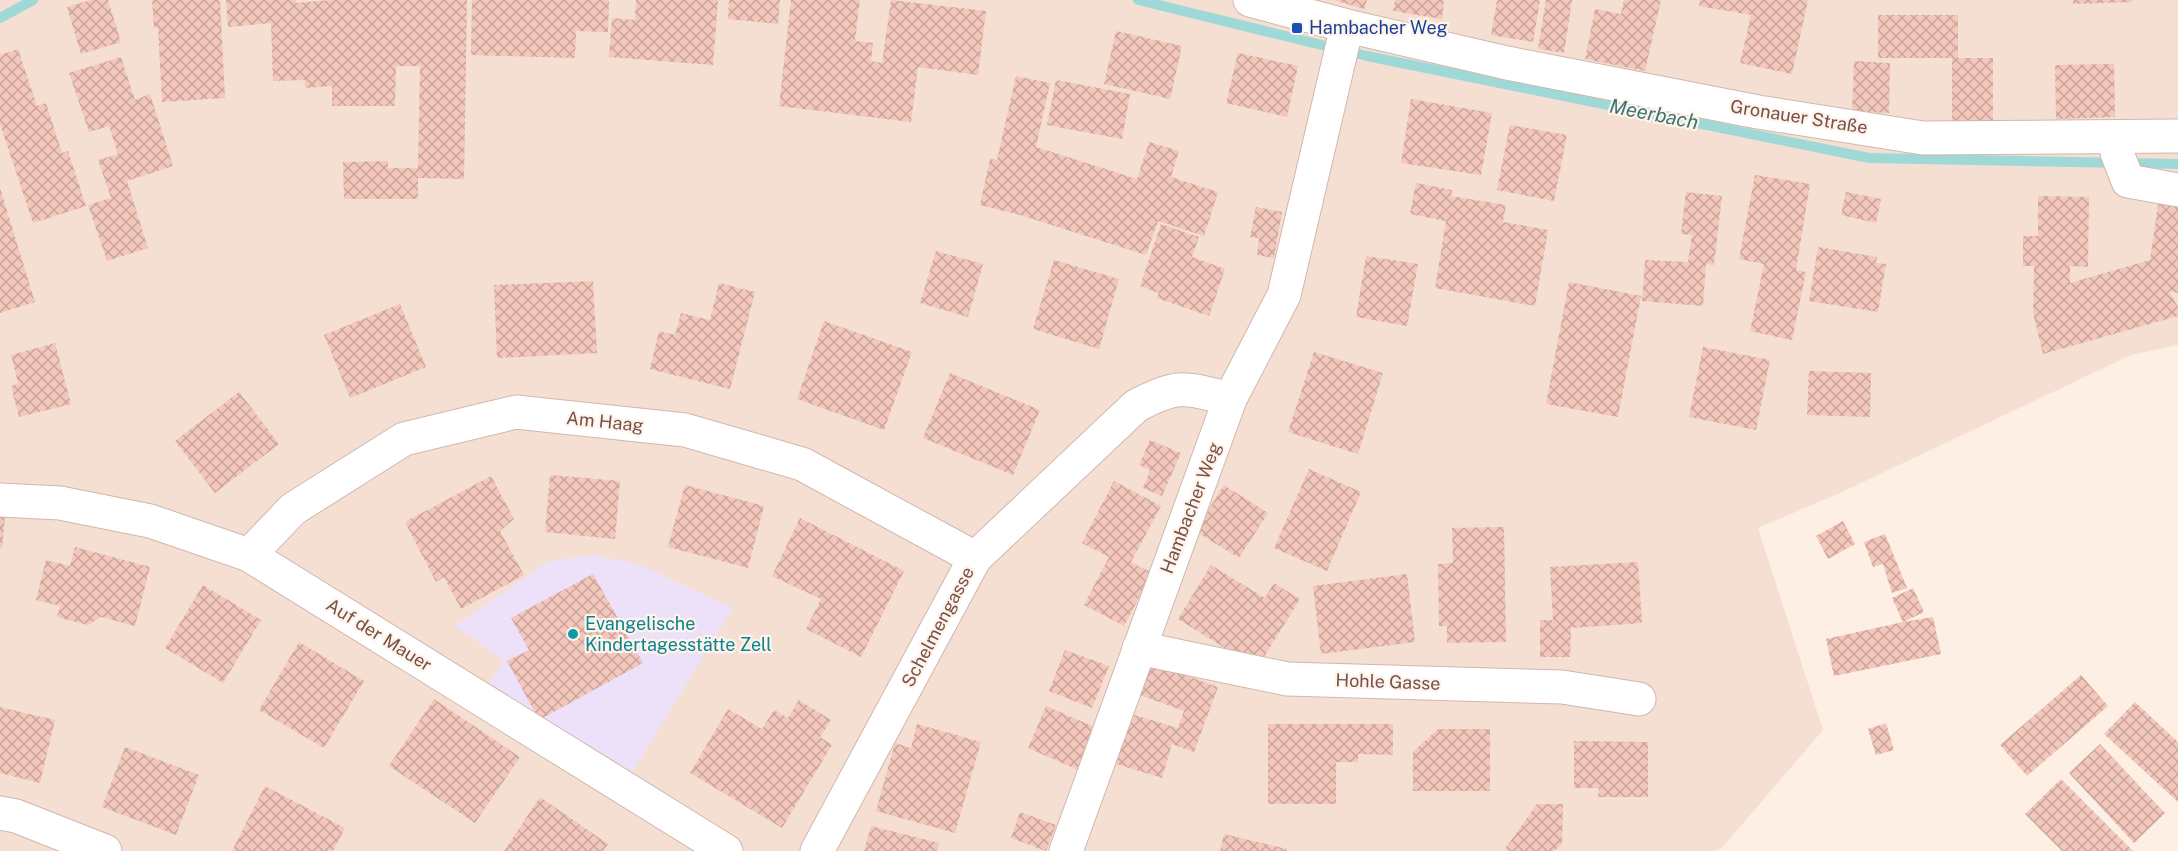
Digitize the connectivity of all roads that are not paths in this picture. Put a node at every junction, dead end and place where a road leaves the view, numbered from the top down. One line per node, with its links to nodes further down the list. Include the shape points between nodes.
1 (1250, 0): 2 (street, Gronauer Straße)
2 (1343, 45): 4 (street, Gronauer Straße, via 1507,63 1758,112 1923,138); 6 (street, Hambacher Weg, via 1284,295)
3 (2178, 136): 4 (street, Gronauer Straße)
4 (2120, 154): 5 (street, via 2128,181)
5 (2178, 190)
6 (1230, 399): 9 (street, Schelmengasse, via 1186,388 1161,393 1136,406); 10 (street, Hambacher Weg)
7 (0, 500): 8 (street, Auf der Mauer, via 60,503 150,521)
8 (249, 555): 9 (street, Am Haag, via 293,509 404,439 516,412 685,430 802,464); 14 (street, Auf der Mauer)
9 (975, 558): 15 (street, Schelmengasse)
10 (1139, 648): 11 (street, Hohle Gasse, via 1287,679 1563,687); 16 (street, Hambacher Weg)
11 (1639, 699)
12 (0, 813): 13 (street)
13 (105, 851)
14 (726, 851)
15 (817, 851)
16 (1066, 851)

